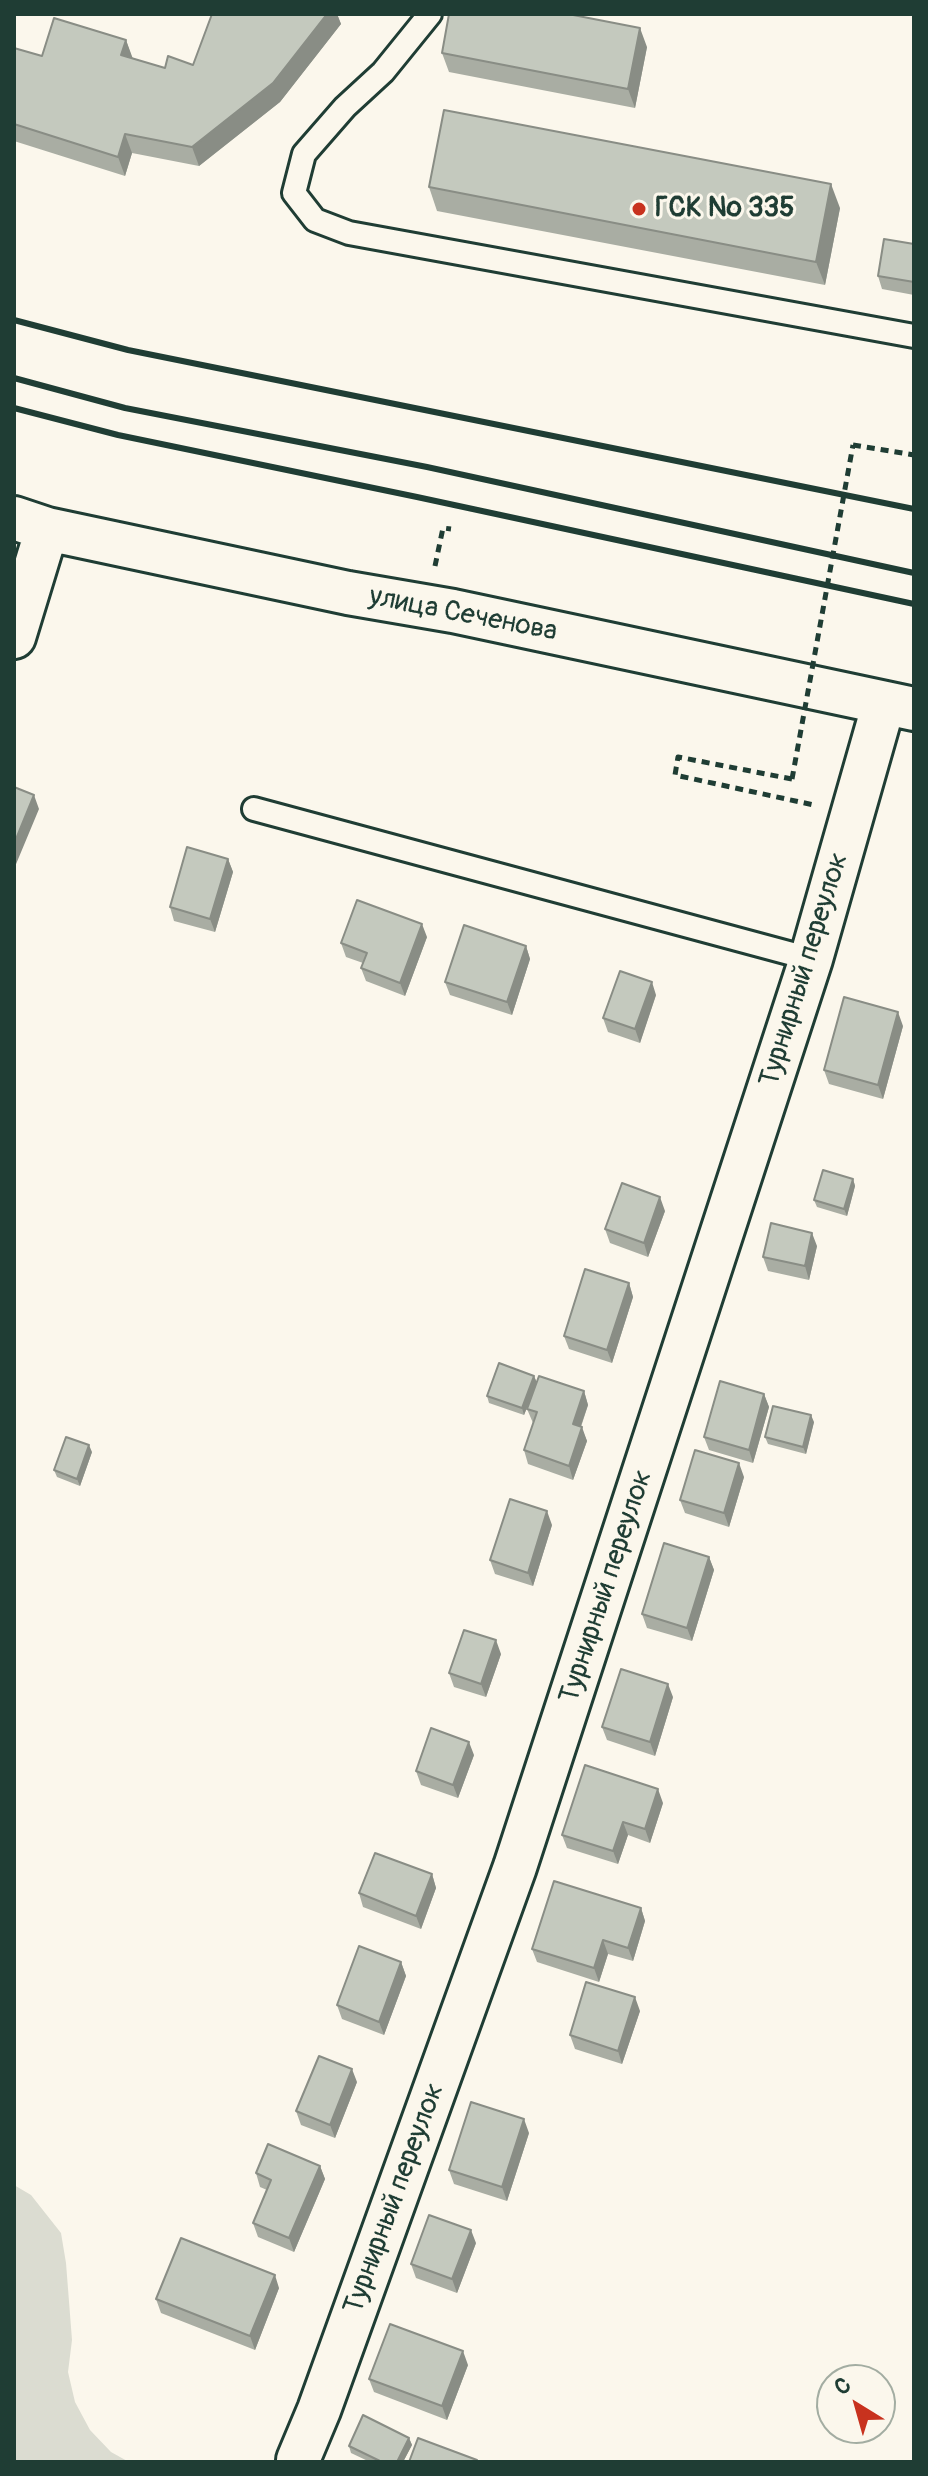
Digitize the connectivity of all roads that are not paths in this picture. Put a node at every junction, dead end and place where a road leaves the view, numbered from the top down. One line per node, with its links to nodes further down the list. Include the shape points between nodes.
1 (430, 14): 2 (lane, via 304,154 294,193 315,220 349,233)
2 (914, 336)
3 (30, 524): 4 (street); 5 (street, улица Сеченова)
4 (14, 637)
5 (899, 706): 7 (street, Турнирный переулок)
6 (254, 809): 7 (lane)
7 (811, 959): 8 (street, Турнирный переулок, via 515,1867)
8 (298, 2460)

